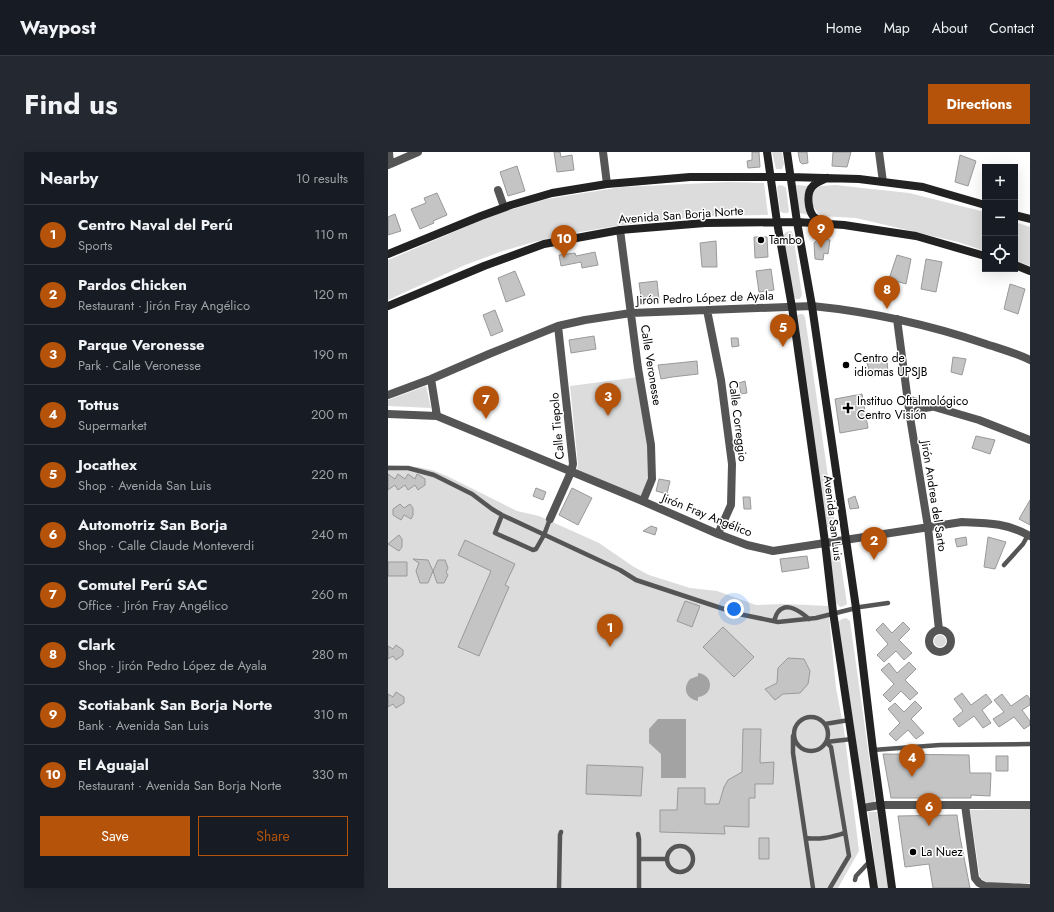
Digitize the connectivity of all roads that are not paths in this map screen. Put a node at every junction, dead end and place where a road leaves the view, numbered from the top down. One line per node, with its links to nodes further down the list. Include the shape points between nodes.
1 (389, 152): 7 (street)
2 (418, 152): 7 (street)
3 (603, 152): 12 (street)
4 (767, 152): 8 (main road, Avenida San Luis)
5 (787, 152): 9 (main road, Avenida San Luis)
6 (878, 152): 11 (street)
7 (389, 165)
8 (770, 177): 9 (main road); 12 (main road, via 690,177); 18 (main road, Avenida San Luis)
9 (790, 177): 10 (main road); 19 (main road, Avenida San Luis)
10 (827, 178): 11 (main road); 20 (main road, via 812,186 809,200 814,216)
11 (883, 182): 14 (main road, via 923,187)
12 (607, 184): 15 (main road, via 552,193)
13 (498, 190): 15 (street)
14 (982, 204)
15 (504, 207): 22 (main road)
16 (1018, 215): 17 (main road)
17 (1030, 219)
18 (777, 222): 19 (main road, Avenida San Borja Norte); 21 (main road, Avenida San Borja Norte, via 705,223); 28 (main road, Avenida San Luis)
19 (797, 222): 20 (main road, Avenida San Borja Norte); 27 (main road, Avenida San Luis)
20 (828, 224): 23 (main road, Avenida San Borja Norte, via 916,236)
21 (620, 230): 26 (main road, Avenida San Borja Norte, via 544,244); 30 (street, Calle Veronesse)
22 (388, 254)
23 (982, 255)
24 (1018, 266): 25 (main road)
25 (1030, 271)
26 (388, 306)
27 (812, 306): 28 (street, Jirón Pedro López de Ayala); 31 (street, Jirón Pedro López de Ayala); 51 (main road, Avenida San Luis)
28 (792, 307): 29 (street, Jirón Pedro López de Ayala); 52 (main road, Avenida San Luis)
29 (707, 310): 30 (street, Jirón Pedro López de Ayala); 48 (street, Calle Correggio, via 721,380 732,464 731,505)
30 (631, 313): 32 (street, Jirón Pedro López de Ayala); 44 (street, Calle Veronesse, via 651,445 652,479)
31 (898, 319): 33 (street, Jirón Pedro López de Ayala, via 958,334); 36 (street, Jirón Andrea del Sarto)
32 (558, 326): 34 (street, Jirón Pedro López de Ayala); 43 (street, Calle Tiepolo, via 573,464)
33 (1030, 360)
34 (431, 379): 35 (street, Jirón Pedro López de Ayala); 39 (street)
35 (388, 395)
36 (907, 399): 37 (street); 40 (street, Jirón Andrea del Sarto)
37 (936, 407): 40 (street, via 919,409); 41 (street)
38 (388, 414): 39 (street, Jirón Fray Angélico)
39 (437, 416): 43 (street, Jirón Fray Angélico)
40 (910, 417): 47 (street, Jirón Andrea del Sarto)
41 (1030, 440)
42 (388, 468): 45 (lane, via 408,468 434,475 472,494)
43 (571, 472): 44 (street, Jirón Fray Angélico); 46 (street, Calle Tiepolo)
44 (643, 501): 48 (street, Jirón Fray Angélico)
45 (502, 515): 49 (lane); 49 (lane, via 496,533 533,550)
46 (550, 519): 49 (lane)
47 (928, 527): 50 (street, Jirón Fray Angélico, via 962,522 992,523); 51 (street, Jirón Fray Angélico); 59 (street, Jirón Andrea del Sarto)
48 (718, 534): 52 (street, Jirón Fray Angélico, via 773,551)
49 (544, 535): 58 (lane, via 636,580 740,614)
50 (1029, 535): 53 (lane)
51 (846, 539): 52 (street, Jirón Fray Angélico); 55 (main road, Avenida San Luis)
52 (825, 542): 56 (main road, Avenida San Luis)
53 (1004, 564)
54 (888, 603): 55 (lane)
55 (856, 608): 56 (lane); 66 (main road, Avenida San Luis)
56 (833, 614): 57 (lane); 60 (main road, Avenida San Luis)
57 (809, 619): 58 (lane); 58 (lane, via 798,610 790,608 777,612)
58 (774, 621)
59 (939, 630)
60 (849, 720): 61 (lane); 63 (main road, Avenida San Luis)
61 (825, 724): 62 (lane, via 815,718 804,718 795,726); 64 (lane, via 828,733)
62 (793, 736): 64 (lane, via 798,746 808,752 819,750); 74 (lane)
63 (852, 739): 64 (lane); 70 (main road, Avenida San Luis)
64 (826, 742): 72 (lane, via 831,748)
65 (1030, 744): 66 (lane, via 940,745)
66 (873, 750): 67 (main road, Avenida San Luis)
67 (880, 805): 68 (street); 70 (street); 84 (main road, Avenida San Luis)
68 (965, 805): 69 (street); 85 (street, via 975,878 985,886)
69 (1030, 805)
70 (863, 808): 77 (main road, Avenida San Luis)
71 (561, 832): 79 (lane)
72 (845, 833): 74 (lane, via 826,838); 82 (lane, via 848,856)
73 (638, 834): 75 (lane)
74 (806, 838): 81 (lane)
75 (639, 859): 76 (lane); 80 (lane)
76 (667, 859): 76 (lane, via 670,868 678,872 690,868 694,859 692,851 680,845 669,851)
77 (870, 861): 78 (lane); 83 (main road, Avenida San Luis)
78 (855, 880)
79 (559, 888)
80 (639, 888)
81 (813, 888)
82 (830, 888)
83 (874, 888)
84 (892, 888)
85 (1030, 888)

